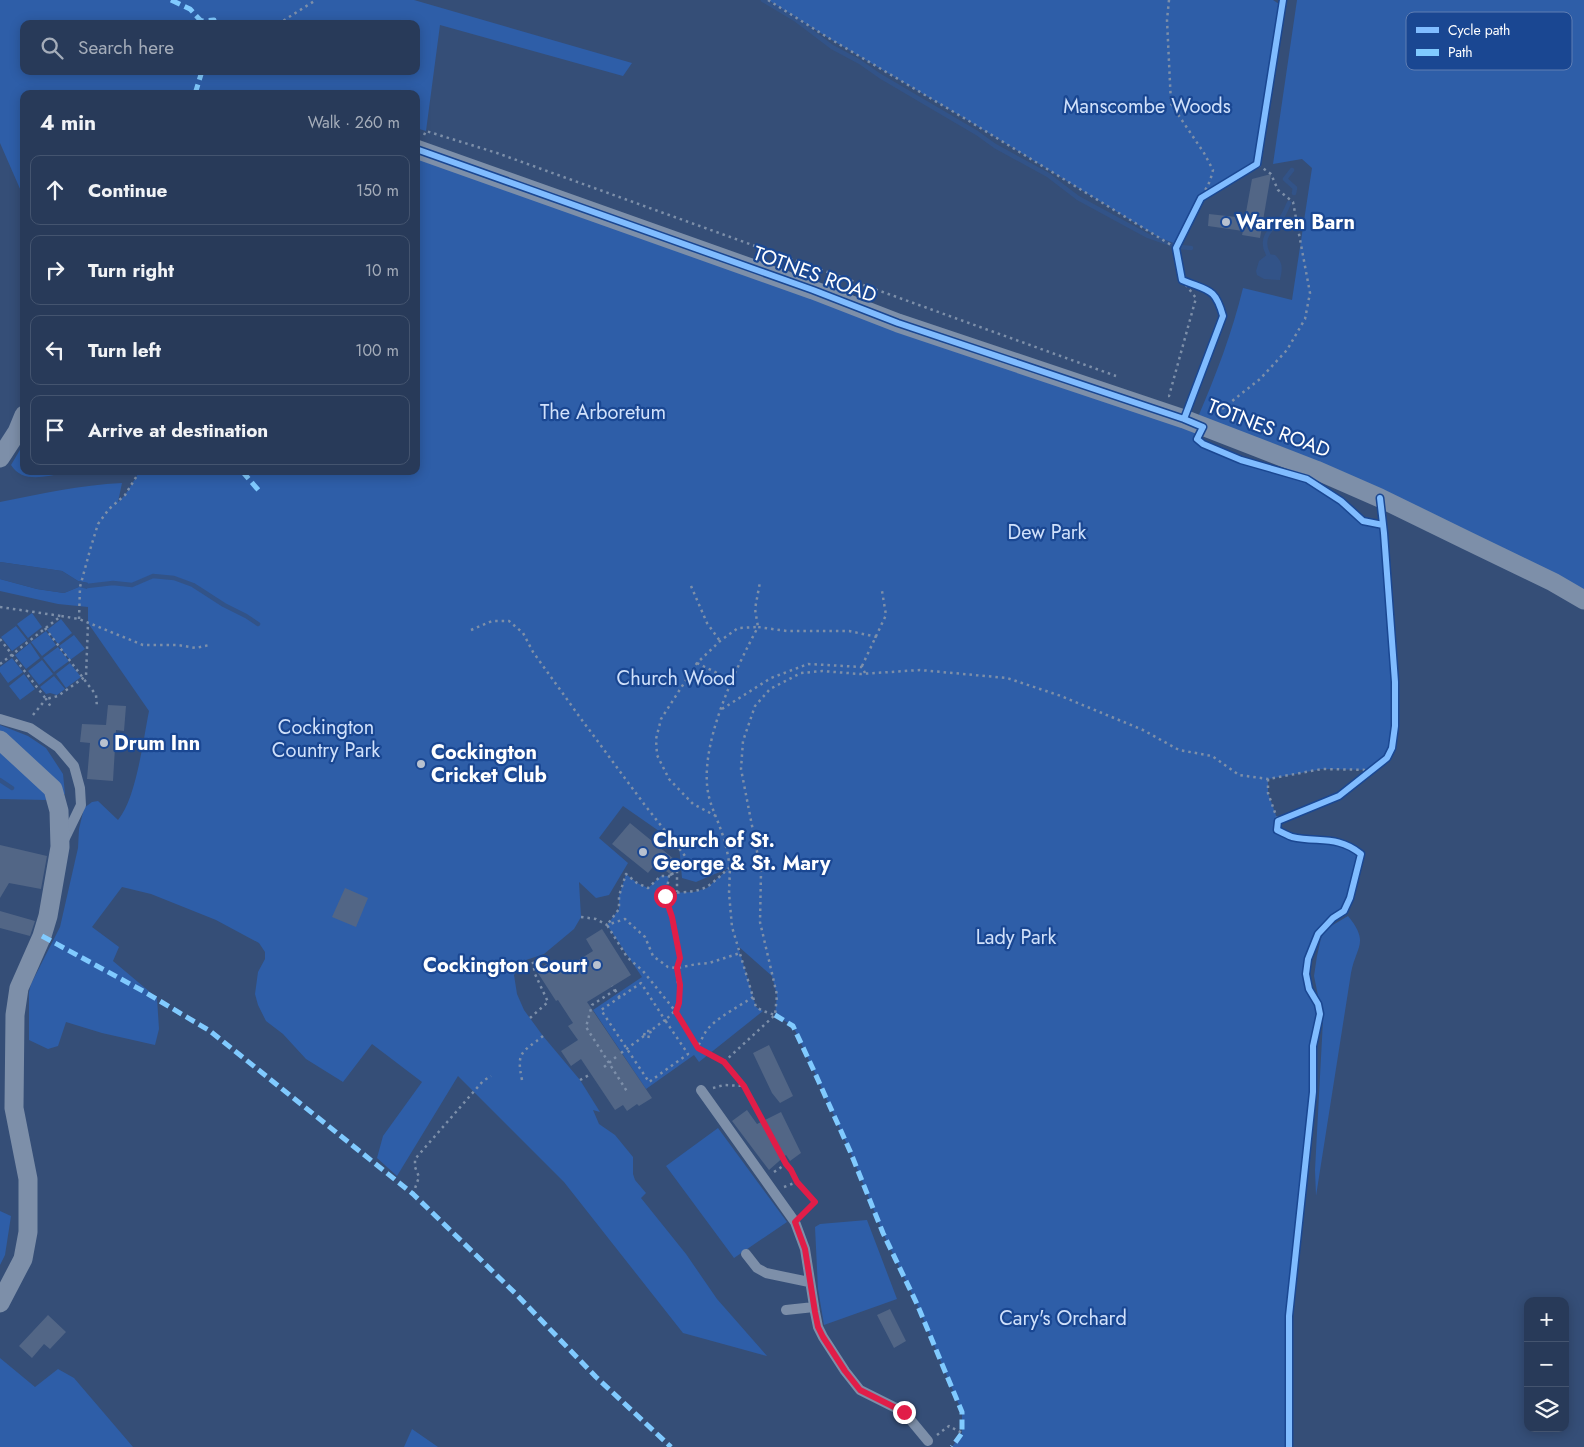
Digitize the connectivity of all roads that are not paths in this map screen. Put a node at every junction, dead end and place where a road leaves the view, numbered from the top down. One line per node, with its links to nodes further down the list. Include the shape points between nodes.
1 (420, 144): 4 (street, TOTNES ROAD, via 898,323 1203,427 1316,470 1380,498)
2 (20, 425): 3 (street)
3 (0, 458)
4 (1584, 600)
5 (0, 719): 7 (lane, via 30,728 58,747 74,766 81,804)
6 (0, 740): 7 (street, via 53,789 59,811)
7 (60, 847): 11 (street, via 48,916 19,988 15,1015 14,1108 28,1179 28,1232 23,1259)
8 (701, 1090): 10 (lane, via 795,1222 805,1249)
9 (746, 1254): 10 (lane, via 757,1268 766,1273)
10 (809, 1282): 12 (lane)
11 (0, 1303)
12 (814, 1307): 13 (lane); 14 (lane, via 823,1337 860,1390 904,1412)
13 (786, 1310)
14 (928, 1441)

